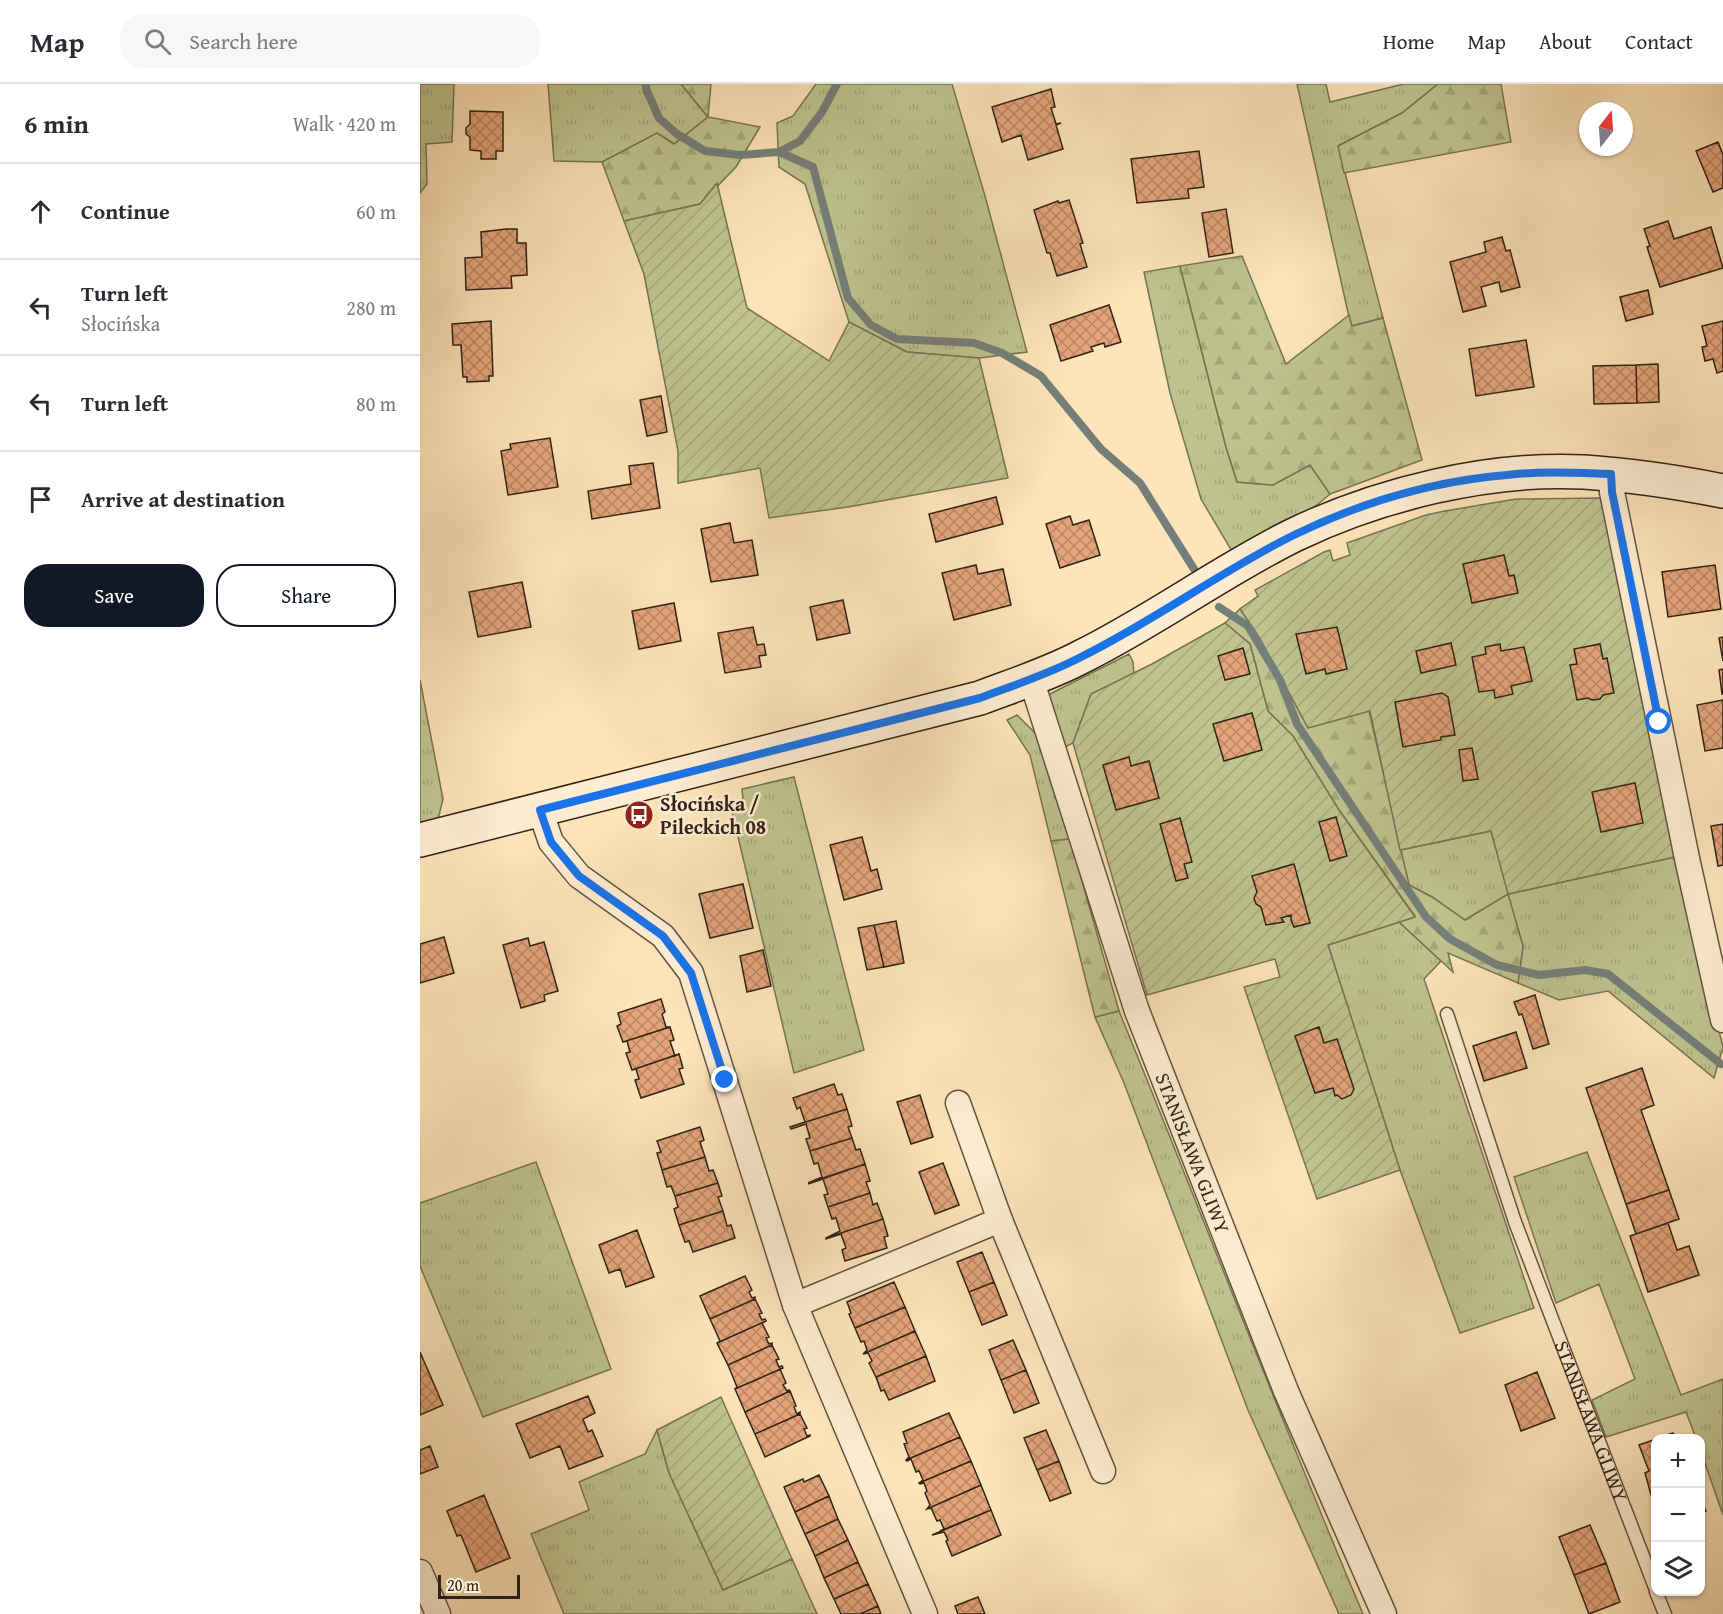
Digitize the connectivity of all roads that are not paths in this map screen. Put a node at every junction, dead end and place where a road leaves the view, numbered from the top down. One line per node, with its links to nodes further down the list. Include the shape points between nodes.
1 (1611, 474): 2 (street); 3 (street, via 1507,475 1447,484 1358,508 1293,536 1081,658); 7 (street, via 1685,852)
2 (1723, 491)
3 (1031, 679): 4 (street, via 933,711); 17 (street, STANISŁAWA GLIWY, via 1137,1011 1286,1391)
4 (540, 810): 5 (street); 10 (street, via 551,842 579,876 663,936 691,973)
5 (420, 840)
6 (1447, 1014): 13 (lane, STANISŁAWA GLIWY, via 1515,1222)
7 (1723, 1020)
8 (958, 1103): 9 (street)
9 (1000, 1220): 10 (street); 11 (street)
10 (795, 1305): 16 (street)
11 (1103, 1471)
12 (420, 1572): 15 (street)
13 (1651, 1578)
14 (1658, 1596): 18 (lane, STANISŁAWA GLIWY)
15 (438, 1614)
16 (925, 1614)
17 (1384, 1614)
18 (1665, 1614)

